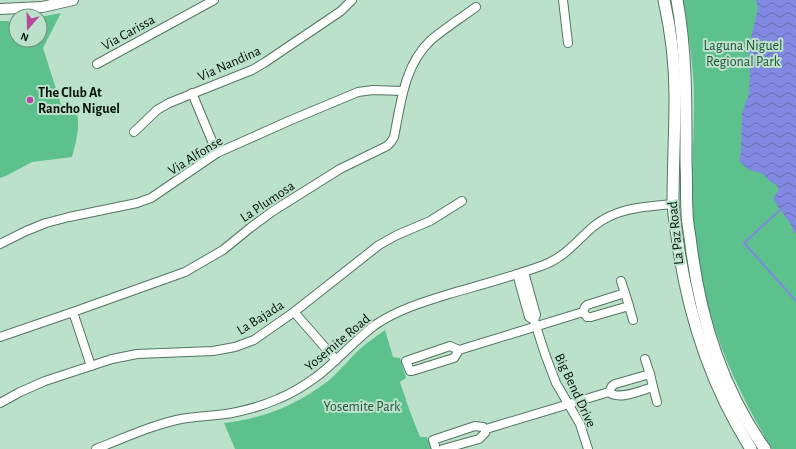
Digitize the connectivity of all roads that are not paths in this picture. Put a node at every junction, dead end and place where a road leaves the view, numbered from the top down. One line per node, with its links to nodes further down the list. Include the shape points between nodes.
1 (73, 0): 8 (street, via 42,7)
2 (214, 0): 10 (street, Via Carissa)
3 (352, 0): 12 (street, Via Nandina, via 341,11 252,70)
4 (564, 0): 9 (street)
5 (664, 0): 17 (main road, La Paz Road, via 675,96)
6 (677, 0): 14 (main road, La Paz Road, via 685,64)
7 (476, 7): 11 (street, La Plumosa, via 435,37 421,52 413,63)
8 (0, 9)
9 (568, 43)
10 (97, 64)
11 (403, 91): 15 (street, Via Alfonse, via 358,92); 24 (street, La Plumosa, via 394,137 387,146 340,169 274,211 223,250 185,272)
12 (192, 93): 13 (street, Via Nandina, via 157,110); 15 (street)
13 (134, 132)
14 (686, 139): 17 (main road, via 681,146 679,196); 20 (main road, La Paz Road, via 687,213)
15 (217, 153): 18 (street, Via Alfonse, via 151,198 46,223)
16 (462, 201): 25 (street, La Bajada, via 430,222 379,245)
17 (673, 204): 19 (street, Yosemite Road, via 626,209 614,214 595,226 555,260); 20 (main road, via 680,211 688,270); 45 (main road, La Paz Road, via 682,272 699,339 719,390)
18 (0, 244)
19 (521, 273): 28 (street, Big Bend Drive, via 536,315); 32 (street, Yosemite Road, via 397,313 375,325)
20 (695, 276): 46 (main road, La Paz Road, via 715,352 736,400)
21 (621, 281): 22 (street)
22 (625, 293): 23 (street); 26 (street, via 587,305)
23 (629, 306): 26 (street, via 591,317); 27 (street)
24 (74, 312): 29 (street, La Plumosa); 33 (street)
25 (294, 312): 32 (street); 33 (street, La Bajada, via 254,340 235,346 213,351 137,354)
26 (582, 312): 28 (street)
27 (633, 320)
28 (535, 323): 30 (street); 39 (street, Big Bend Drive, via 556,383)
29 (0, 336)
30 (459, 350): 30 (street, via 454,358 412,371 406,361 450,346)
31 (645, 359): 34 (street)
32 (336, 360): 41 (street, Yosemite Road, via 320,374 279,399 232,413 182,419 160,425)
33 (91, 366): 38 (street, La Bajada, via 45,381)
34 (650, 374): 35 (street); 36 (street, via 615,384)
35 (653, 387): 36 (street, via 620,397); 37 (street)
36 (609, 392): 39 (street)
37 (657, 402)
38 (0, 403)
39 (569, 405): 40 (street); 44 (street, Big Bend Drive, via 580,424)
40 (486, 429): 42 (street, via 475,426 433,440); 43 (street, via 479,439)
41 (96, 449)
42 (436, 449)
43 (443, 449)
44 (588, 449)
45 (751, 449)
46 (765, 449)

